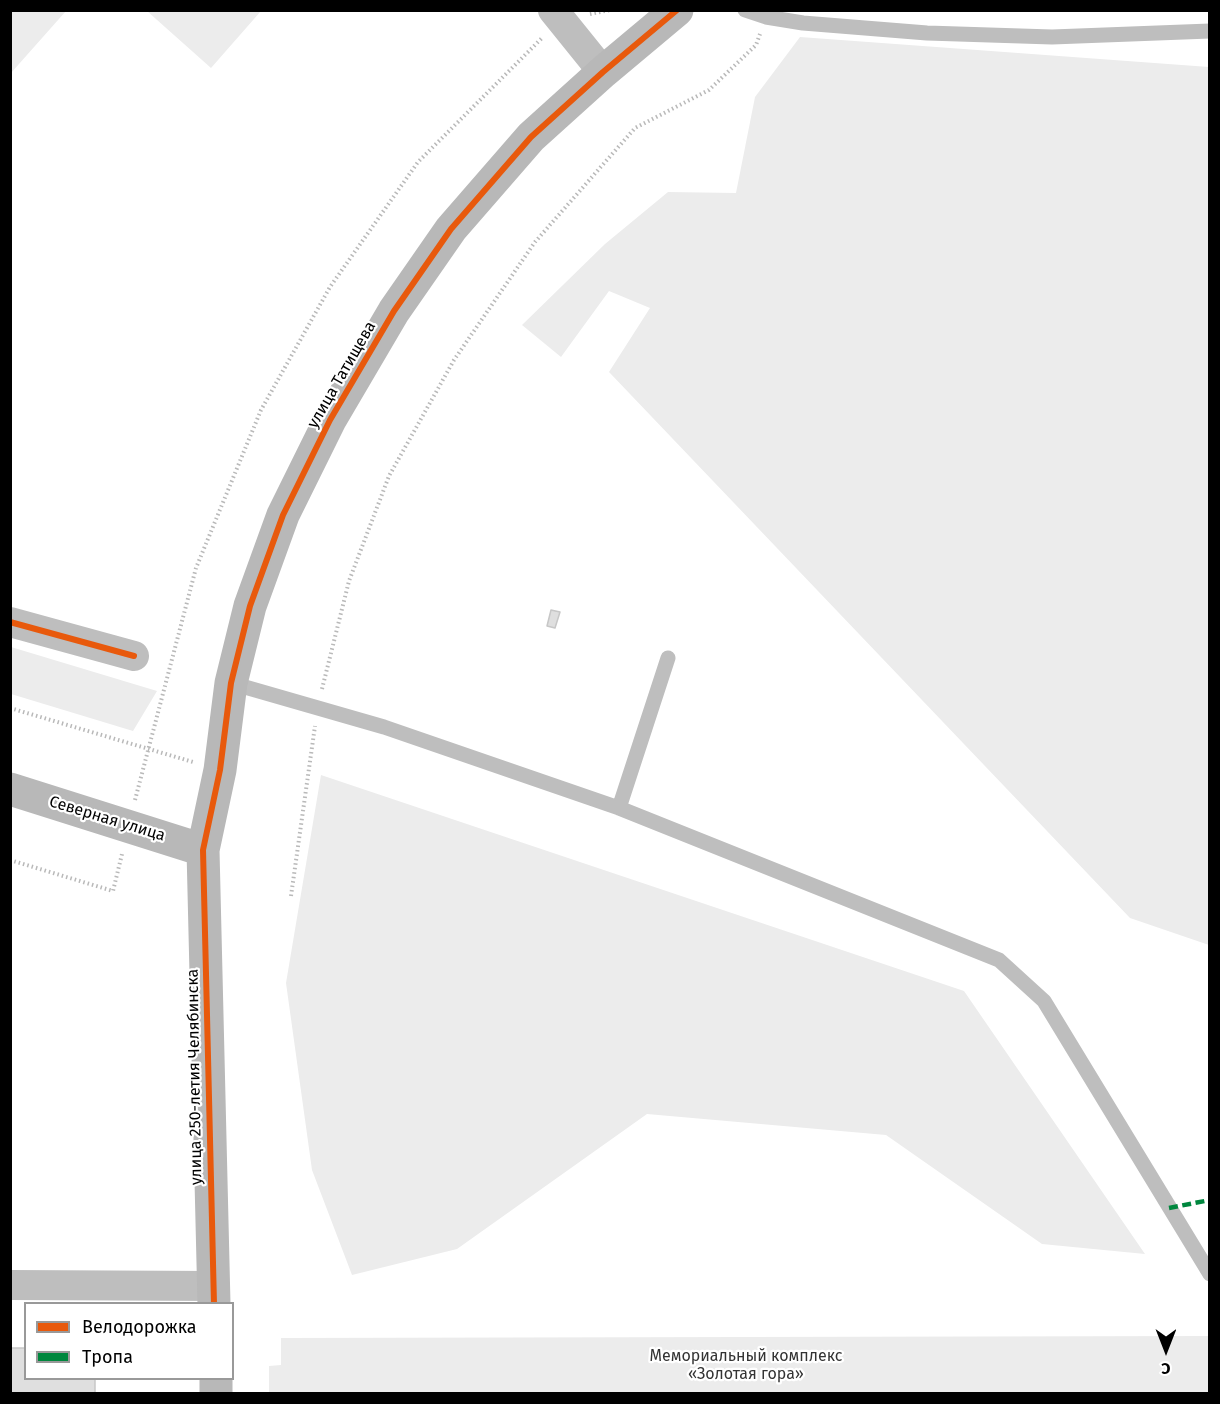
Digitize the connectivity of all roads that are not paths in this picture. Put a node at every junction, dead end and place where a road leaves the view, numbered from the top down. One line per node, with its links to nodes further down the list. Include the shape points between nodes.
1 (553, 10): 5 (street)
2 (677, 10): 5 (street, улица Татищева)
3 (745, 10): 4 (lane, via 812,24 927,33 1052,37)
4 (1209, 32)
5 (603, 72): 9 (street, улица Татищева, via 531,137 458,220 394,311 330,420 283,515 250,606)
6 (10, 622): 7 (street)
7 (134, 656)
8 (668, 658): 11 (lane)
9 (231, 683): 11 (lane, via 384,727); 12 (street, улица Татищева, via 220,770)
10 (10, 789): 12 (street, Северная улица)
11 (619, 808): 13 (lane, via 999,960 1044,1001)
12 (203, 849): 15 (street, улица 250-летия Челябинска)
13 (1209, 1274)
14 (10, 1285): 15 (street)
15 (214, 1295)

